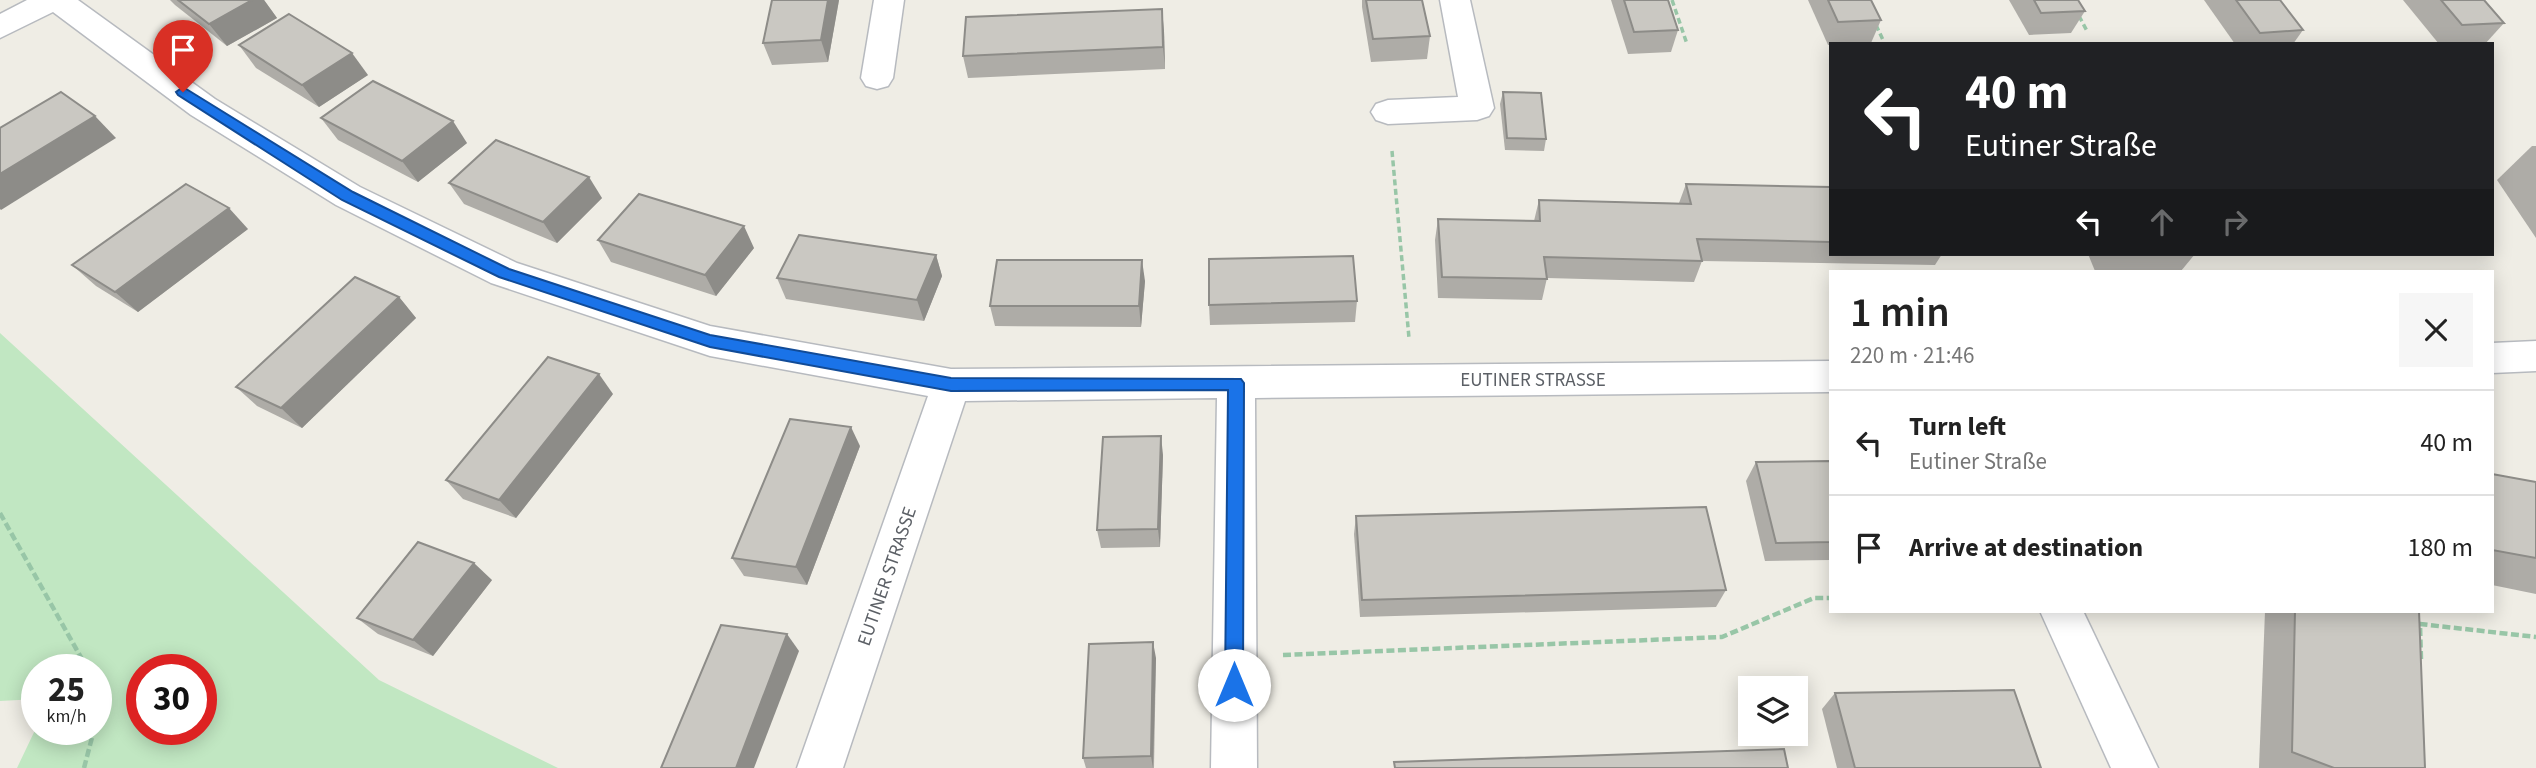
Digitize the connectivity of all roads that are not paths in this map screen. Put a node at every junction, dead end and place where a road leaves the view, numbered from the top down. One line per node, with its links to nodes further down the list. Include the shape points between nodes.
1 (54, 0): 4 (street); 11 (street, EUTINER STRASSE, via 204,107 348,196 504,273 710,341)
2 (888, 0): 5 (street)
3 (1455, 0): 6 (street, via 1477,108)
4 (0, 27)
5 (877, 78)
6 (1388, 112)
7 (2536, 356): 8 (street)
8 (2494, 358)
9 (1829, 377): 10 (street, EUTINER STRASSE)
10 (1236, 383): 11 (street, EUTINER STRASSE); 14 (street)
11 (951, 385): 13 (street, EUTINER STRASSE)
12 (2063, 613): 15 (street)
13 (820, 768)
14 (1234, 768)
15 (2135, 768)

